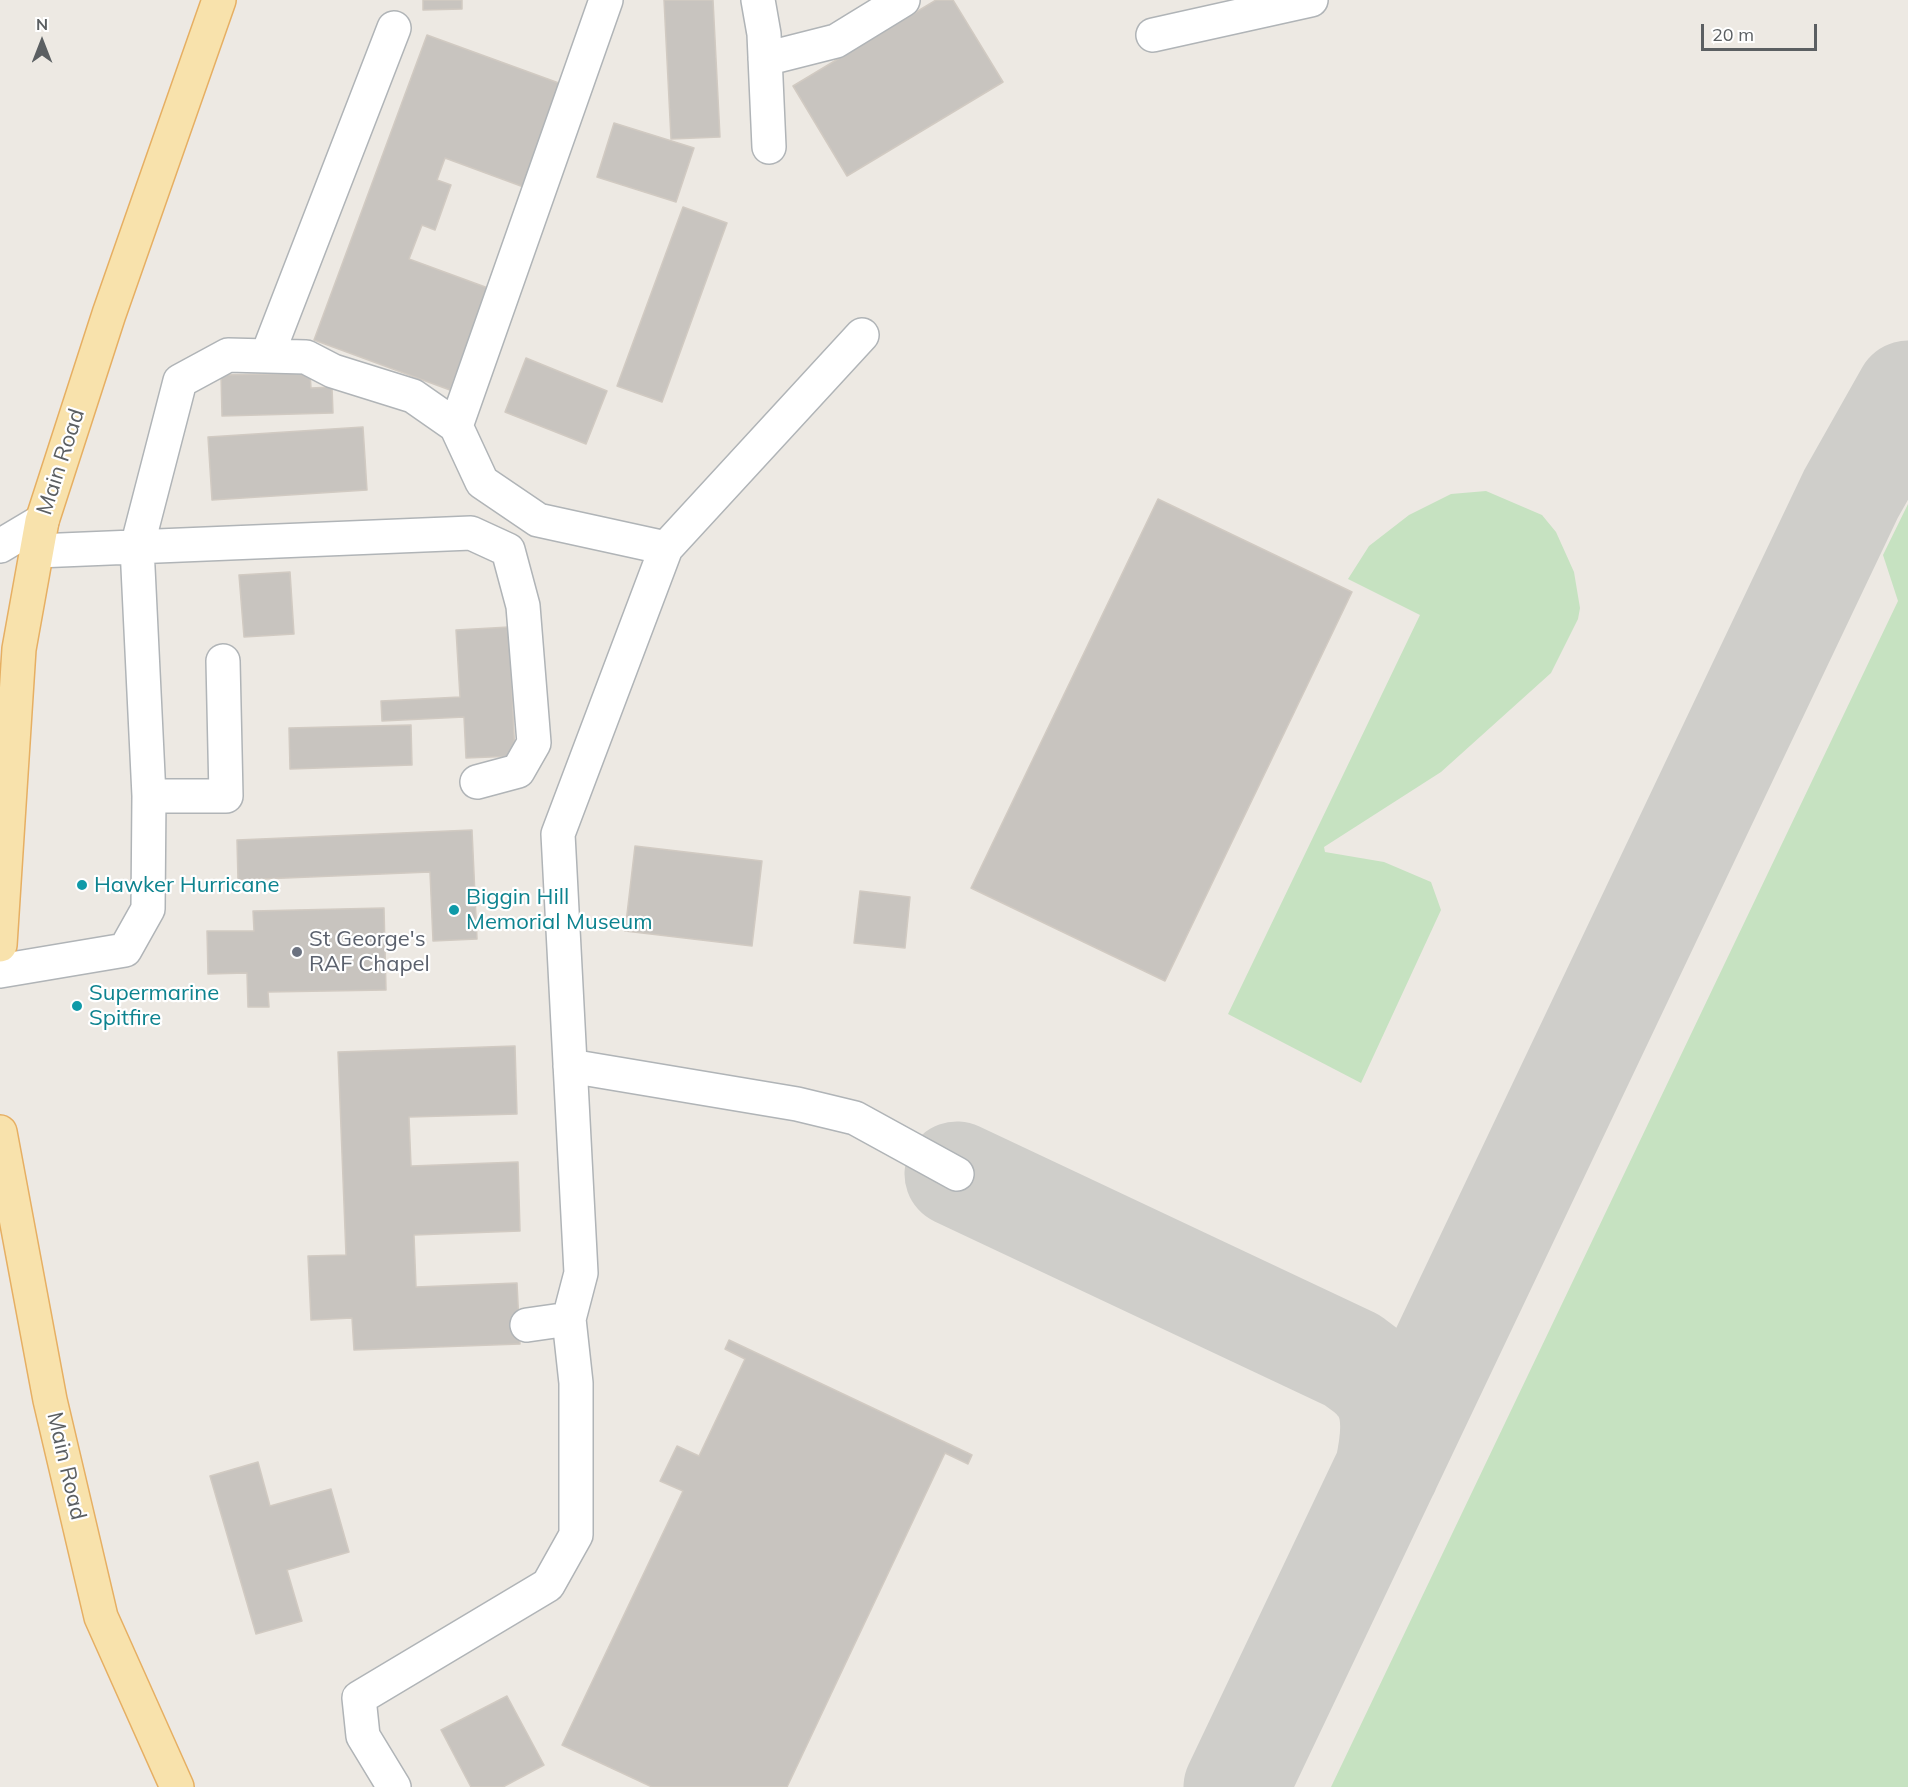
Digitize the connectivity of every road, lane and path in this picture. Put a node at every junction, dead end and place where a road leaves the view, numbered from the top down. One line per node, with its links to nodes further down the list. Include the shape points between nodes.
1 (219, 0): 14 (main road, Main Road, via 109,315)
2 (606, 0): 13 (street)
3 (758, 0): 9 (street)
4 (903, 0): 9 (street, via 836,41)
5 (1311, 0): 6 (street)
6 (1269, 4): 8 (street)
7 (394, 28): 12 (street)
8 (1152, 35)
9 (765, 59): 10 (street)
10 (769, 147)
11 (862, 335): 17 (street)
12 (267, 356): 13 (street, via 306,357 333,371 413,396); 16 (street, via 228,355 180,381)
13 (456, 426): 17 (street, via 482,482 538,520)
14 (39, 536): 15 (street); 16 (street); 21 (main road, Main Road, via 19,649)
15 (0, 546)
16 (137, 547): 19 (street, via 471,533 508,550 523,606 534,743 518,771); 20 (street)
17 (666, 548): 23 (street, via 558,834)
18 (223, 661): 20 (street, via 226,796)
19 (477, 782)
20 (149, 796): 22 (street, via 148,909 125,950)
21 (0, 945)
22 (0, 971)
23 (570, 1066): 25 (street, via 797,1104 855,1118); 26 (street, via 581,1273)
24 (0, 1132): 28 (main road, Main Road, via 50,1400 101,1617)
25 (957, 1174)
26 (568, 1319): 27 (street); 29 (street, via 576,1383 576,1535 548,1584 359,1698 363,1736)
27 (527, 1325)
28 (177, 1787)
29 (394, 1787)

